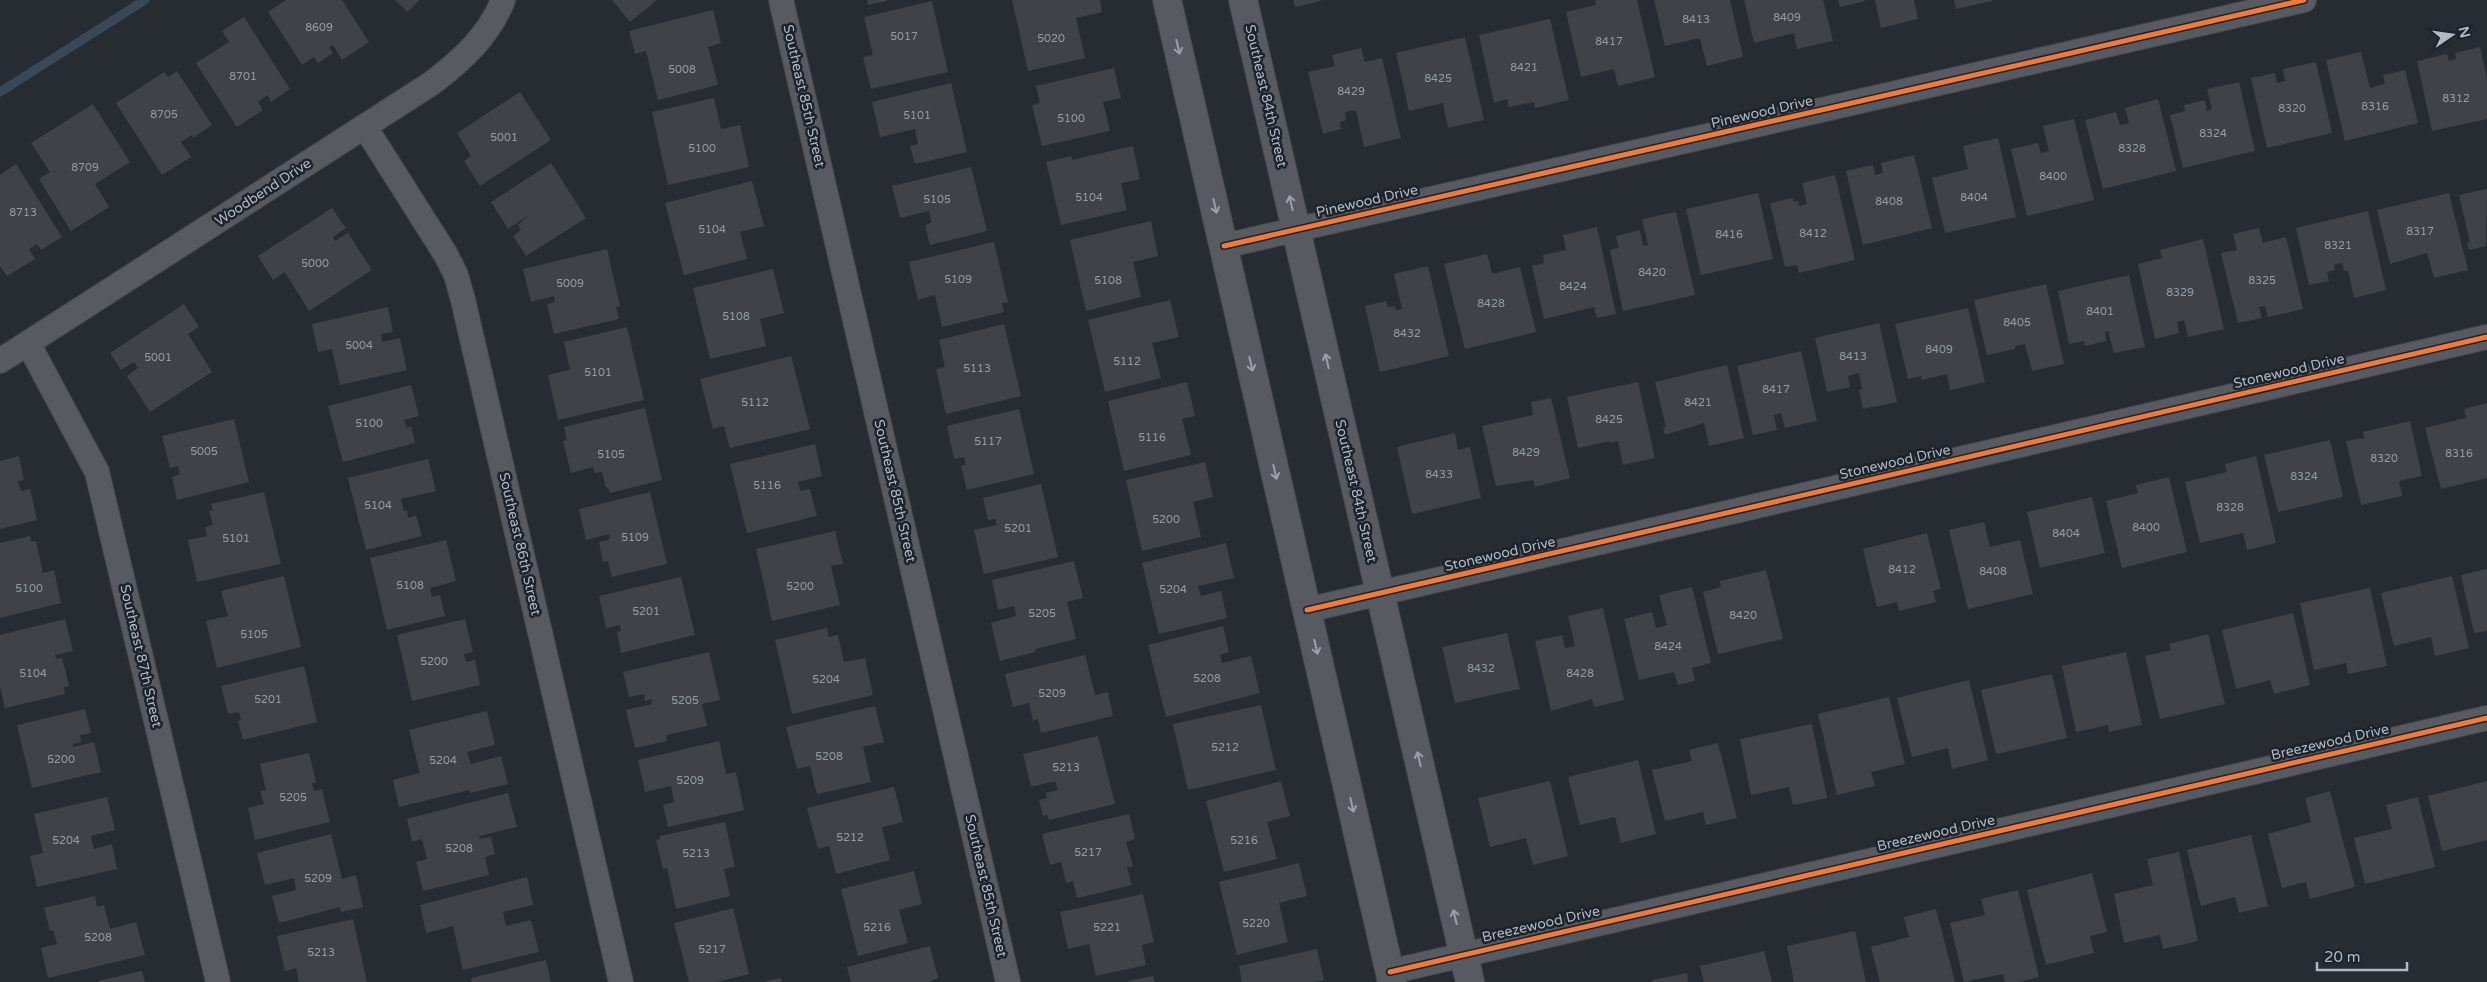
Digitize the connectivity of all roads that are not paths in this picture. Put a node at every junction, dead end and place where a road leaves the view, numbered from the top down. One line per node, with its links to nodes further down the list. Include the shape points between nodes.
1 (504, 0): 6 (street, Woodbend Drive, via 483,37 464,58)
2 (781, 0): 19 (street, Southeast 85th Street)
3 (1167, 0): 8 (street, one-way to 8)
4 (1243, 0): 7 (street, Southeast 84th Street, one-way to 4)
5 (2304, 0): 7 (street, Pinewood Drive)
6 (365, 128): 10 (street, Woodbend Drive); 18 (street, Southeast 86th Street, via 446,255 464,300)
7 (1297, 229): 8 (street, Pinewood Drive); 12 (street, Southeast 84th Street, one-way to 7)
8 (1224, 246): 13 (street, one-way to 13)
9 (2487, 337): 12 (street, Stonewood Drive)
10 (28, 343): 11 (street, Woodbend Drive); 17 (street, Southeast 87th Street, via 97,472)
11 (0, 361)
12 (1380, 593): 13 (street, Stonewood Drive); 15 (street, Southeast 84th Street, one-way to 12)
13 (1308, 610): 16 (street, one-way to 16)
14 (2487, 718): 15 (street, Breezewood Drive)
15 (1464, 953): 16 (street, Breezewood Drive); 20 (street, Southeast 84th Street)
16 (1391, 977)
17 (218, 982)
18 (621, 982)
19 (1008, 982)
20 (1470, 982)

